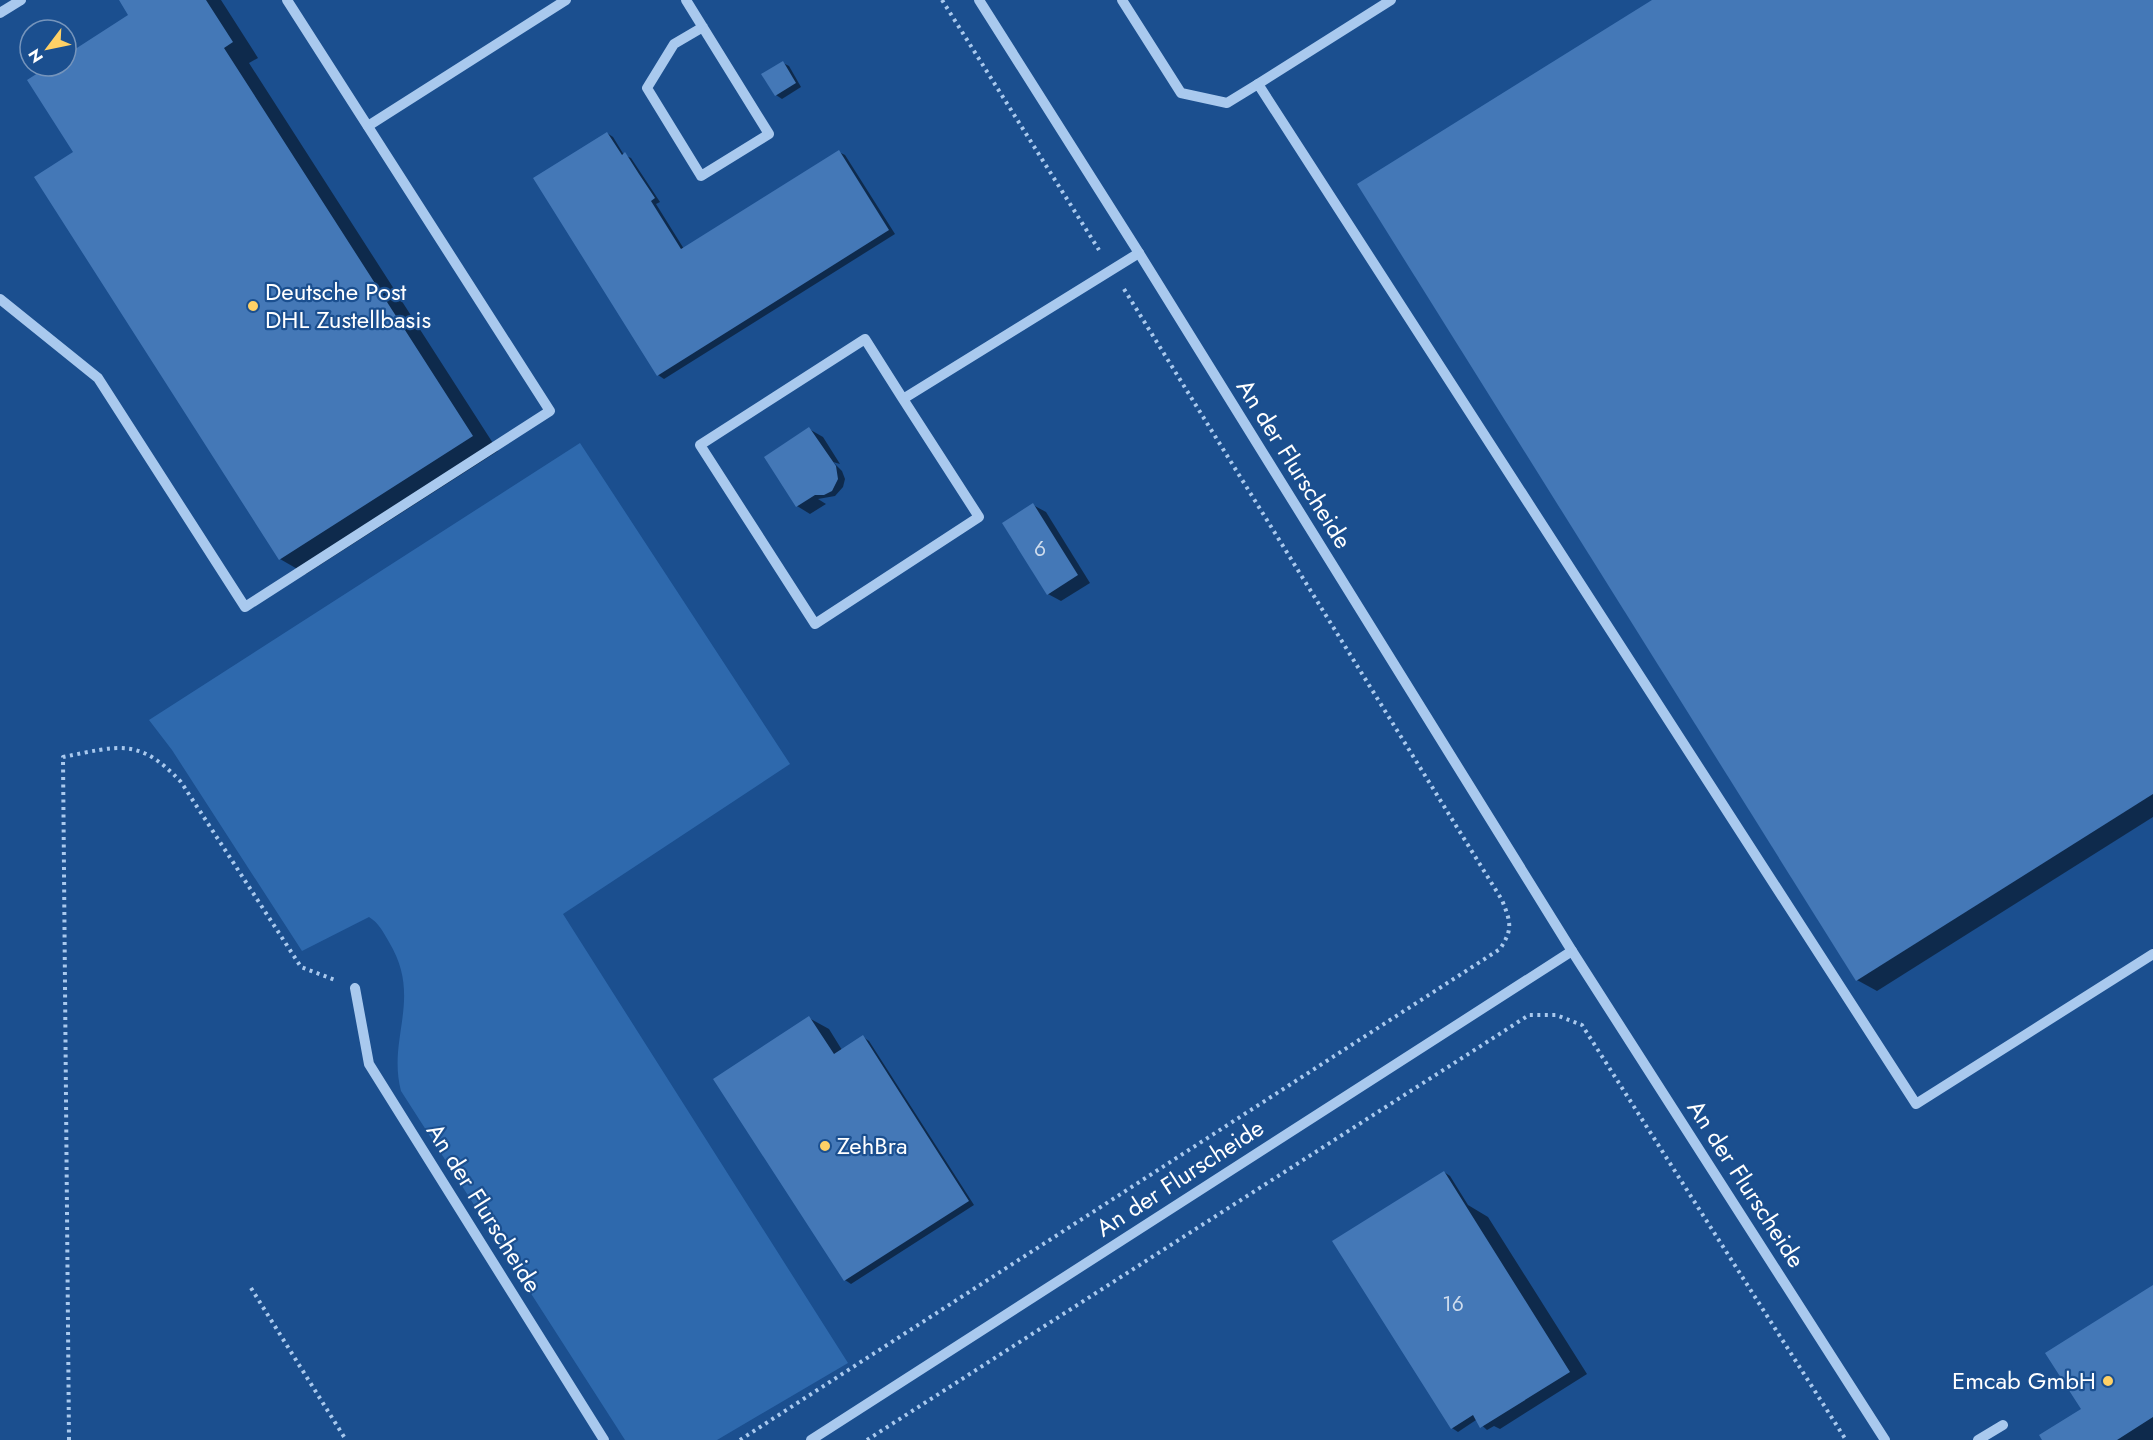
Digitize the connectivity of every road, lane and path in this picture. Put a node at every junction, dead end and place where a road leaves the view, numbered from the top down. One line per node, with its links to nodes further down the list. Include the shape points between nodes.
1 (21, 0): 9 (street)
2 (288, 0): 12 (street)
3 (566, 0): 12 (street)
4 (686, 0): 10 (street)
5 (942, 0): 14 (path)
6 (979, 0): 13 (street, An der Flurscheide)
7 (1122, 0): 11 (street, via 1182,93 1227,103)
8 (1391, 0): 11 (street)
9 (0, 13)
10 (703, 27): 10 (street, via 770,134 701,176 647,88 674,44)
11 (1258, 84): 18 (street, via 1916,1104)
12 (368, 126): 15 (street, via 550,411 244,607 98,378)
13 (1139, 253): 14 (street); 17 (street, An der Flurscheide)
14 (1112, 270): 16 (street); 25 (path, via 1502,900 1509,918 1509,935 1500,949)
15 (0, 299)
16 (903, 399): 16 (street, via 865,339 700,445 815,624 979,517)
17 (1572, 951): 26 (street, An der Flurscheide); 29 (street, An der Flurscheide)
18 (2153, 954)
19 (355, 988): 22 (path, via 301,967 181,782 164,763 141,750 115,747 63,757); 24 (street, An der Flurscheide, via 369,1064)
20 (251, 1288): 23 (path)
21 (2003, 1425): 30 (street)
22 (69, 1440)
23 (346, 1440)
24 (604, 1440)
25 (740, 1440)
26 (811, 1440)
27 (867, 1440): 28 (path, via 1529,1015 1556,1015 1582,1025)
28 (1846, 1440)
29 (1885, 1440)
30 (1978, 1440)

